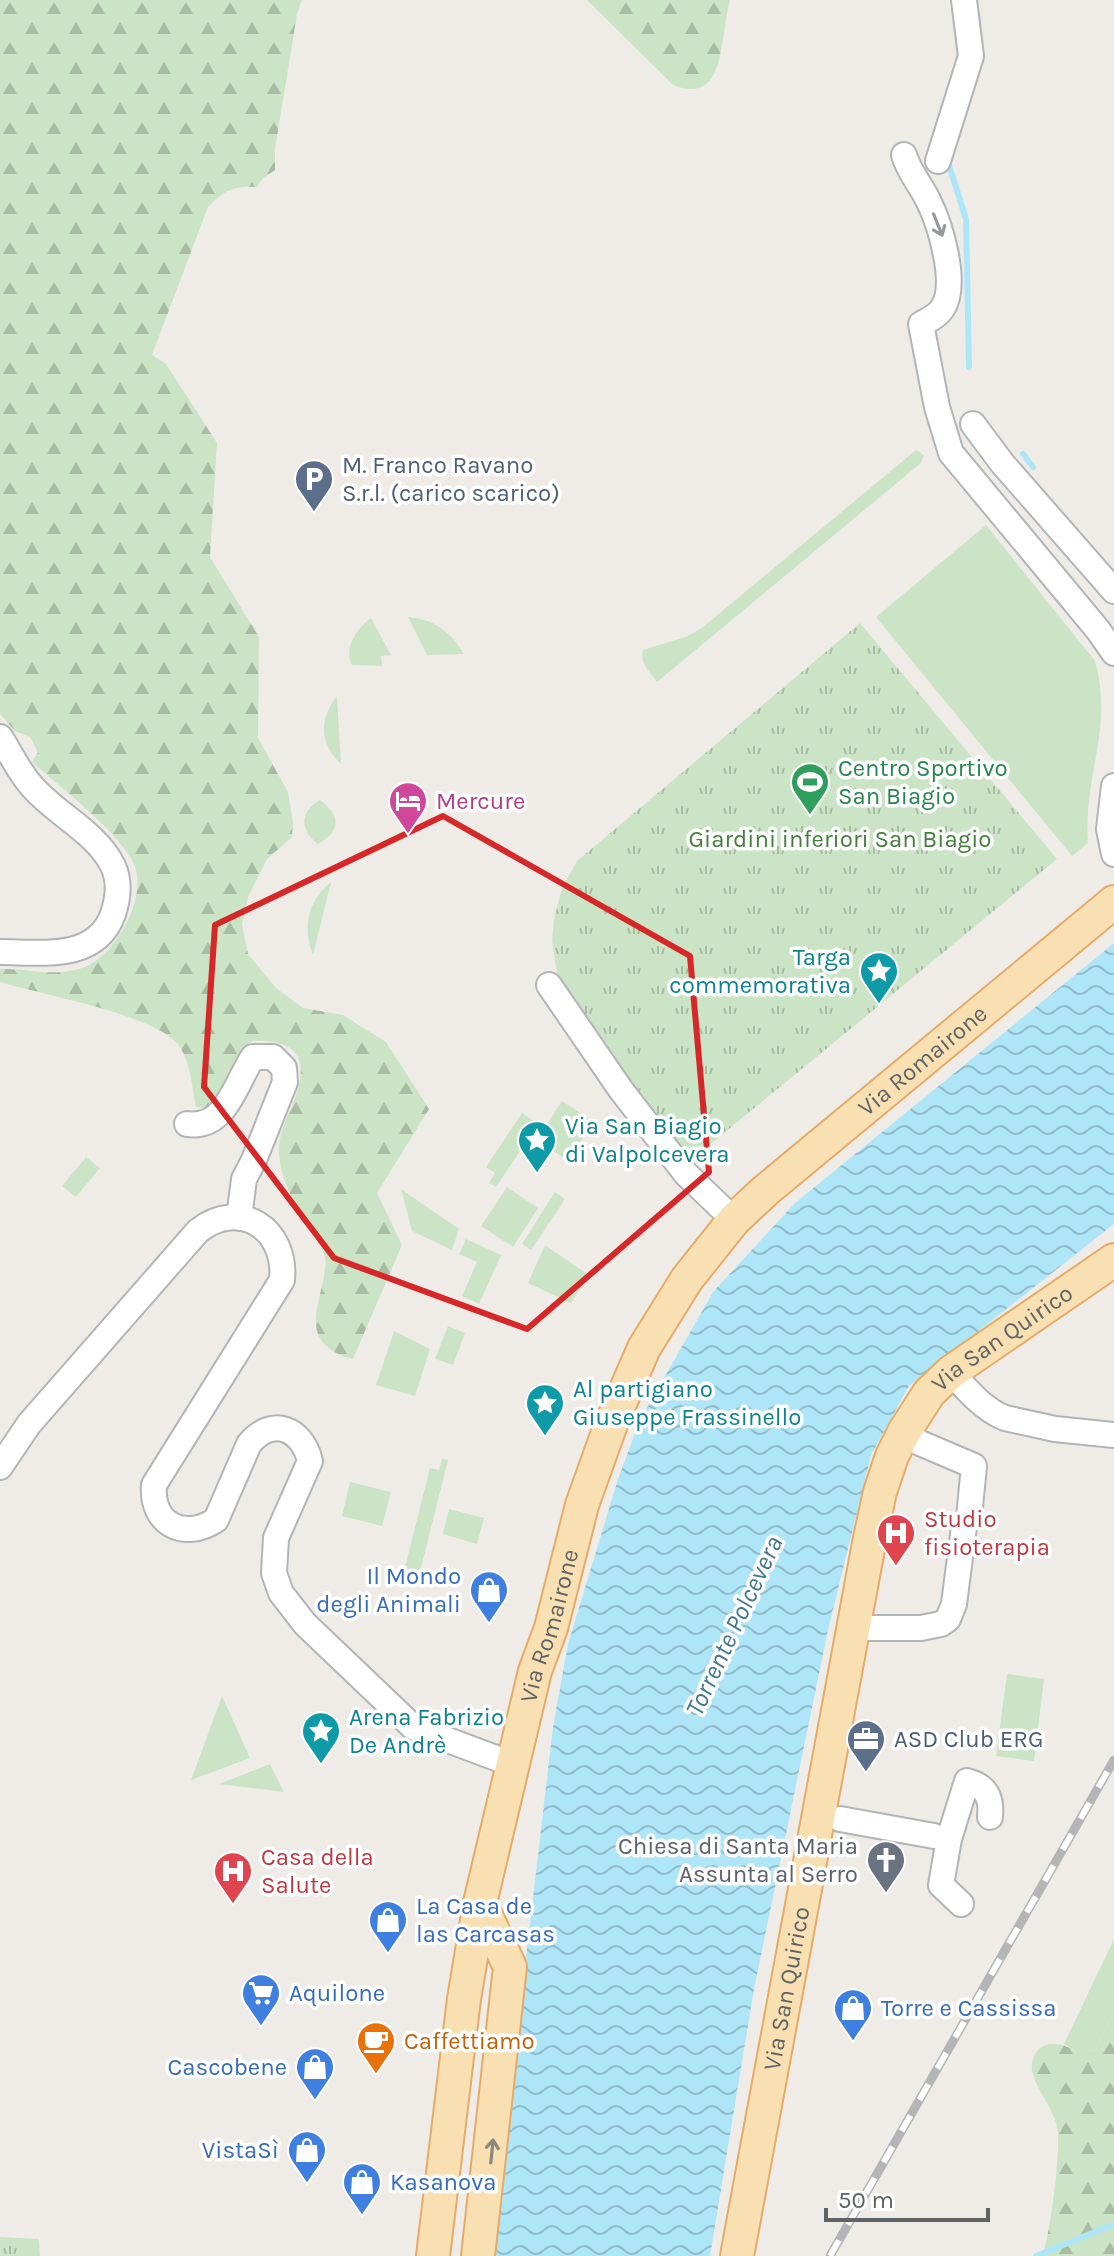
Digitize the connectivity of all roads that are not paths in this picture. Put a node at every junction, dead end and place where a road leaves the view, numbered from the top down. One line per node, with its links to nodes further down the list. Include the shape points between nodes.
1 (964, 0): 3 (street, via 971,56)
2 (904, 155): 6 (street, one-way to 6, via 943,235 948,291 944,306 921,324 951,453)
3 (938, 161)
4 (973, 424): 5 (street)
5 (1114, 591)
6 (1114, 653)
7 (0, 737): 8 (street)
8 (10, 773): 12 (street, via 100,848 113,866 117,903 110,922 83,947 67,952)
9 (1114, 786): 10 (street, via 1109,829)
10 (1114, 854)
11 (1114, 902): 16 (main road, Via Romairone)
12 (0, 952)
13 (549, 985): 16 (street, via 677,1162)
14 (187, 1124): 15 (street, via 206,1124 225,1108 253,1057 273,1057 284,1068 285,1082 244,1179)
15 (239, 1218): 21 (street, via 206,1225 173,1257 29,1424); 23 (street, via 253,1221 275,1239 282,1280 154,1485 156,1508 178,1528 205,1527 216,1520 255,1436 271,1429 293,1432 310,1461 276,1538 274,1573 281,1593 305,1624 413,1727)
16 (734, 1220): 23 (main road, Via Romairone, via 687,1279 644,1348 611,1424 582,1505)
17 (1114, 1260): 18 (main road, Via San Quirico)
18 (951, 1372): 19 (main road, Via San Quirico, via 929,1393); 20 (street, via 1005,1418)
19 (904, 1432): 22 (main road, Via San Quirico, via 880,1492); 22 (street, via 974,1466 954,1604 948,1619 933,1626)
20 (1114, 1435)
21 (0, 1467)
22 (855, 1628): 31 (main road, Via San Quirico)
23 (512, 1764): 27 (main road, Via Romairone)
24 (990, 1817): 26 (street, via 988,1794 967,1781)
25 (840, 1819): 26 (street)
26 (943, 1838): 28 (street, via 941,1885)
27 (480, 1903): 29 (main road, Via Romairone); 30 (main road, one-way to 27, via 510,1967)
28 (961, 1904)
29 (433, 2256)
30 (478, 2256)
31 (737, 2256)

